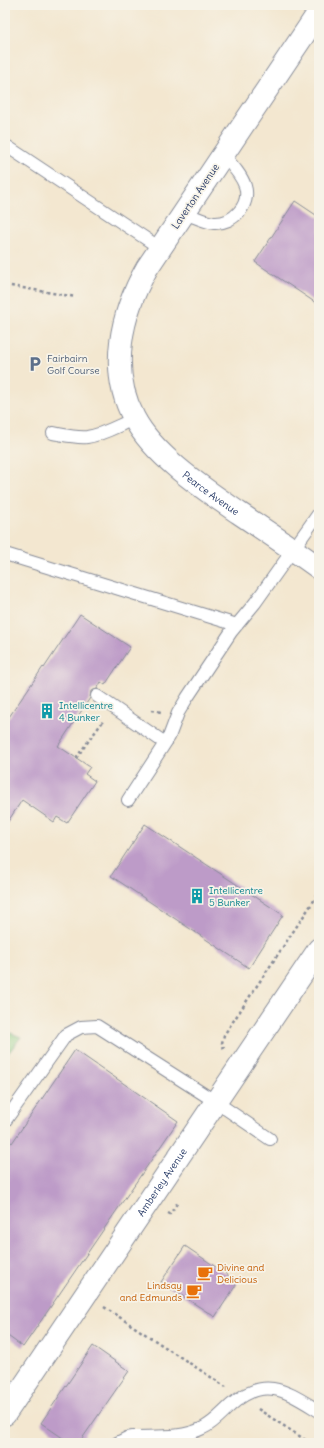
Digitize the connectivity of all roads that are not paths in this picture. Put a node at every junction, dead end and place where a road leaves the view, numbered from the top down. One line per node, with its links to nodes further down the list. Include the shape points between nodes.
1 (319, 12): 3 (street, Laverton Avenue)
2 (5, 145): 5 (lane)
3 (223, 155): 4 (street, Laverton Avenue); 4 (lane, via 245,187 246,199 241,209 222,223 210,222)
4 (184, 212): 5 (street, Laverton Avenue)
5 (160, 248): 6 (street, Laverton Avenue, via 140,280 124,325 119,366)
6 (125, 398): 7 (street, Pearce Avenue)
7 (134, 419): 8 (lane, via 92,436); 10 (street, Pearce Avenue, via 158,449 205,490)
8 (53, 433)
9 (319, 513): 10 (lane)
10 (293, 549): 12 (street, Pearce Avenue); 13 (lane)
11 (5, 554): 13 (lane)
12 (319, 568)
13 (237, 625): 15 (lane, via 180,709)
14 (97, 696): 15 (lane)
15 (165, 743): 16 (lane)
16 (128, 800)
17 (319, 949): 18 (street, Amberley Avenue)
18 (216, 1102): 19 (lane, via 97,1026 81,1026 66,1035); 20 (lane); 21 (street, Amberley Avenue)
19 (5, 1121)
20 (270, 1139)
21 (11, 1391): 23 (street, Amberley Avenue)
22 (319, 1411): 24 (lane, via 290,1393 275,1388 257,1390 240,1397 210,1424 192,1432 171,1436 133,1437)
23 (5, 1414)
24 (118, 1443)

